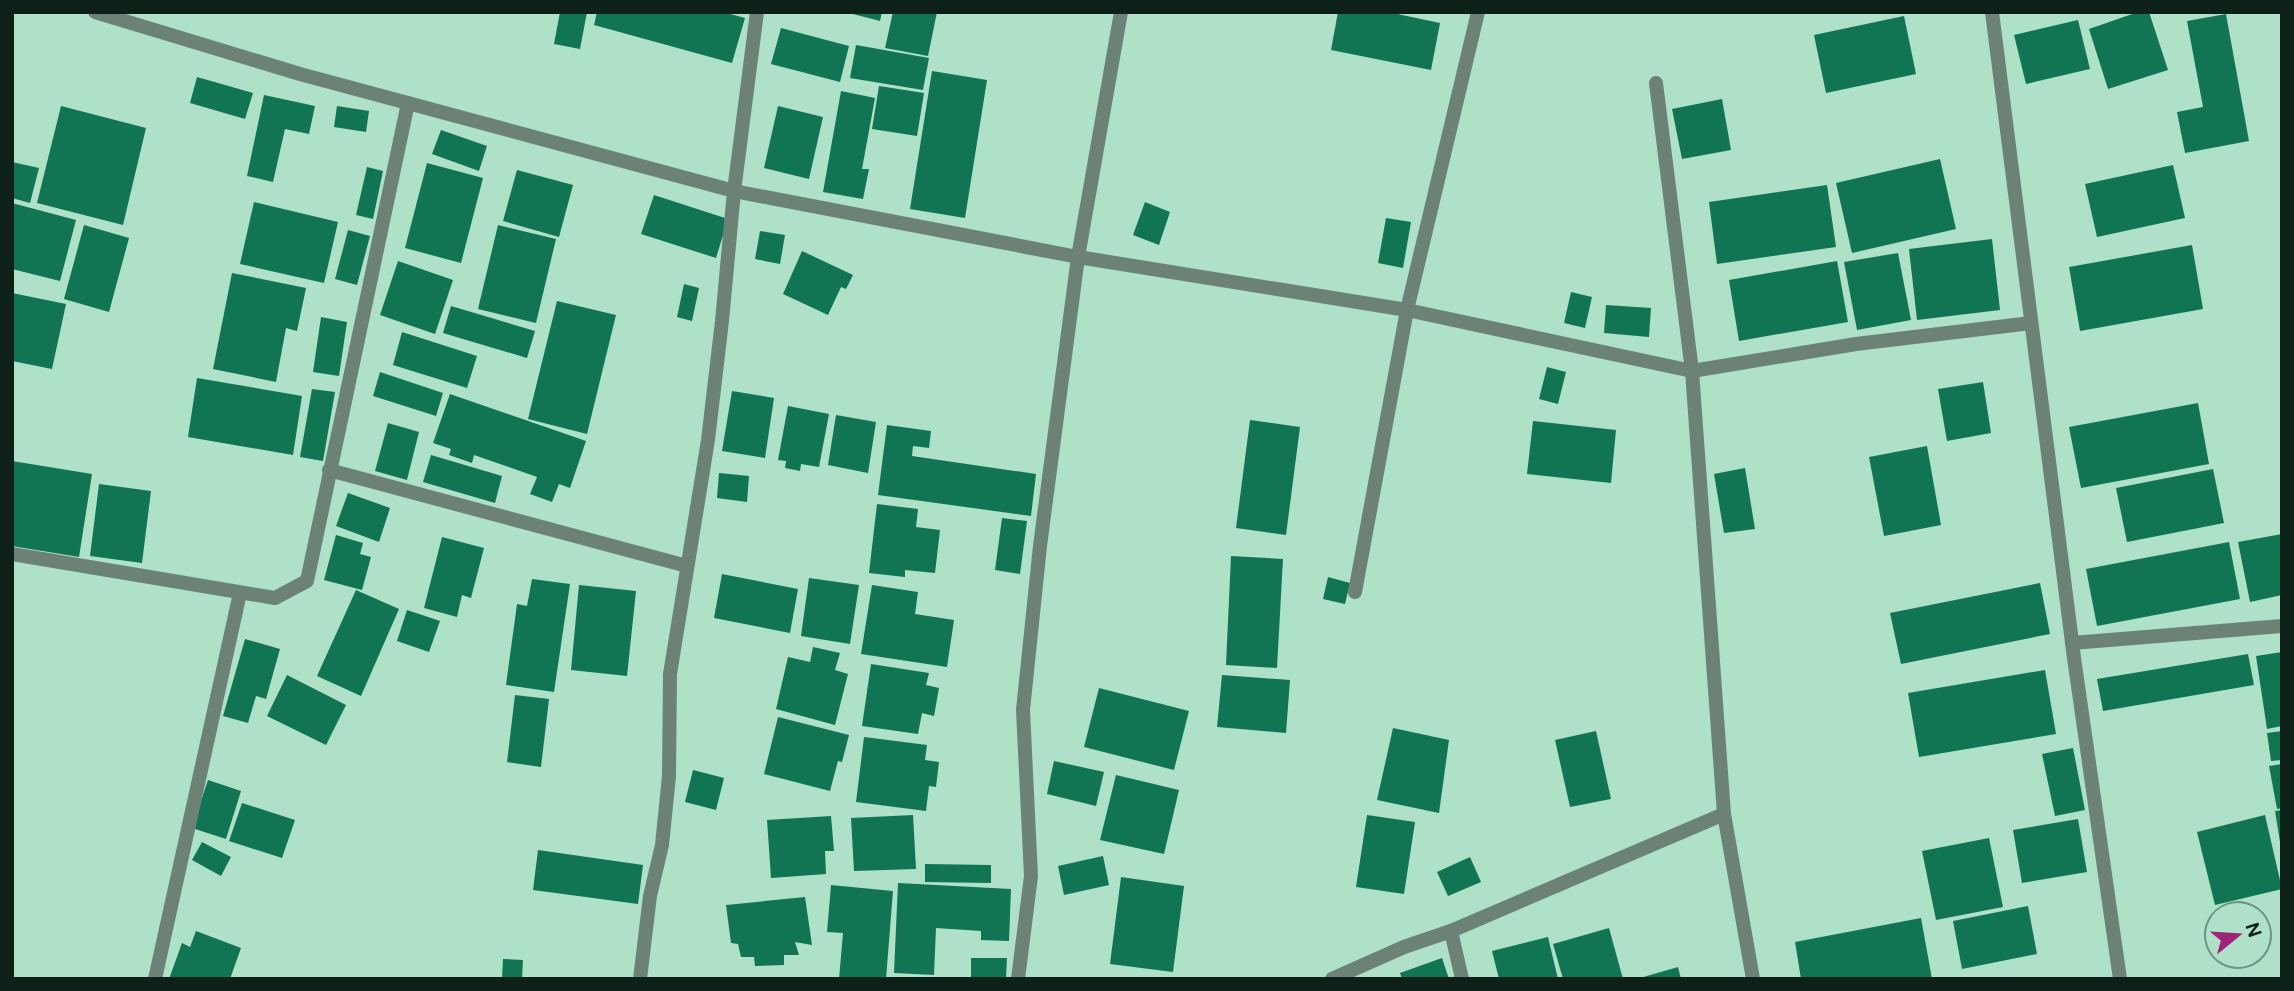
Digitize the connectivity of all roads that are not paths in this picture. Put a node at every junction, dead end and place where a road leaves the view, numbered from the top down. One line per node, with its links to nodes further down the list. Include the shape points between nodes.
1 (757, 12): 8 (street)
2 (1121, 12): 9 (street)
3 (1478, 12): 10 (street)
4 (97, 13): 7 (street)
5 (1996, 13): 11 (street)
6 (1656, 83): 12 (street)
7 (408, 103): 8 (street); 13 (street)
8 (734, 191): 9 (street); 15 (street, via 708,440)
9 (1078, 257): 10 (street); 24 (street, via 1023,710 1031,876)
10 (1407, 310): 12 (street); 16 (street)
11 (2031, 323): 12 (street, via 1856,344); 19 (street)
12 (1692, 371): 20 (street)
13 (329, 470): 15 (street); 17 (street, via 307,581 275,598)
14 (12, 554): 17 (street)
15 (687, 566): 23 (street, via 670,674 669,776 662,845)
16 (1355, 592)
17 (240, 593): 22 (street)
18 (2282, 626): 19 (street)
19 (2072, 643): 28 (street)
20 (1724, 814): 21 (street); 27 (street)
21 (1451, 931): 25 (street); 26 (street)
22 (155, 979)
23 (640, 979)
24 (1018, 979)
25 (1332, 979)
26 (1462, 979)
27 (1753, 979)
28 (2120, 979)

